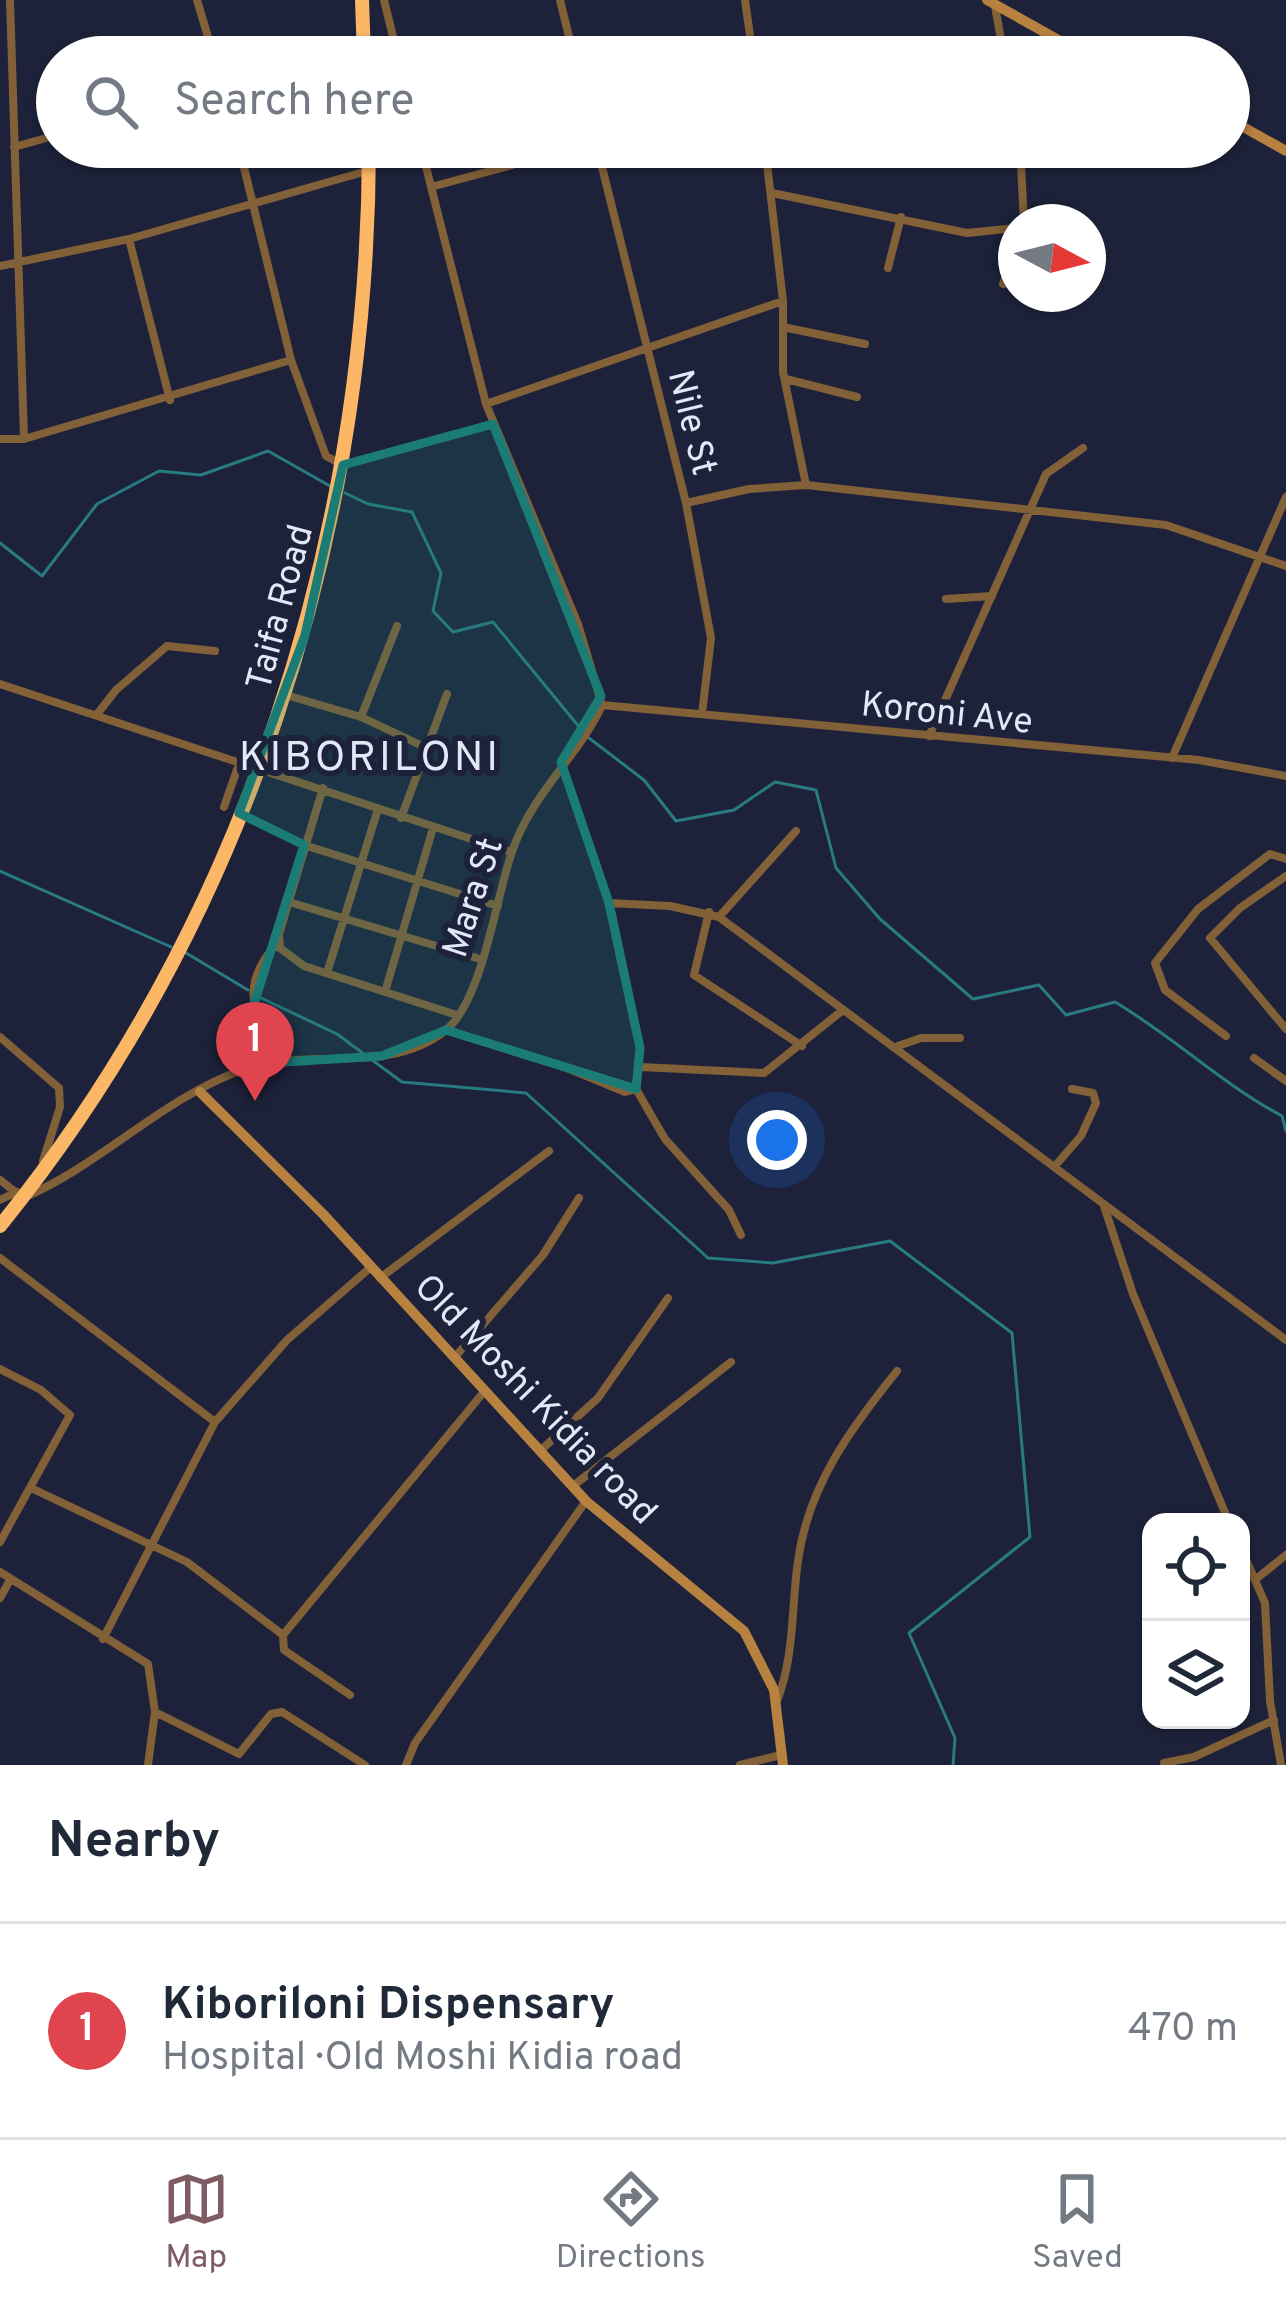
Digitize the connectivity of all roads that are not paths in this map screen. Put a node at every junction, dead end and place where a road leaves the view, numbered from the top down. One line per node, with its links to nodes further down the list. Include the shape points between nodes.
1 (10, 0): 17 (street)
2 (197, 0): 8 (street)
3 (362, 0): 9 (highway)
4 (384, 0): 10 (street)
5 (560, 0): 11 (street)
6 (745, 0): 12 (street)
7 (991, 3): 13 (street); 14 (street)
8 (208, 36)
9 (363, 36)
10 (393, 36)
11 (569, 36)
12 (750, 36)
13 (999, 36)
14 (1051, 36)
15 (1250, 131): 18 (street)
16 (36, 141): 17 (street)
17 (14, 147): 34 (street)
18 (1286, 151)
19 (244, 168): 28 (street)
20 (426, 168): 26 (street)
21 (503, 168): 26 (street)
22 (602, 168): 39 (street, Nile St)
23 (768, 168): 27 (street)
24 (1021, 168): 29 (street)
25 (368, 171): 28 (street); 49 (highway, Taifa Road)
26 (431, 188): 44 (street)
27 (772, 193): 30 (street); 36 (street)
28 (253, 202): 32 (street); 40 (street)
29 (1023, 204)
30 (901, 218): 31 (street, via 967,232); 35 (street)
31 (998, 229)
32 (129, 239): 34 (street); 43 (street)
33 (0, 266): 34 (street)
34 (18, 266): 47 (street)
35 (888, 268)
36 (783, 301): 37 (street); 39 (street)
37 (783, 327): 38 (street); 41 (street)
38 (865, 344)
39 (648, 350): 44 (street); 52 (street, Nile St)
40 (291, 360): 43 (street); 49 (street, via 320,445)
41 (785, 379): 42 (street); 50 (street)
42 (856, 397)
43 (170, 400): 47 (street)
44 (486, 404): 45 (street)
45 (493, 424): 49 (street); 63 (street, via 578,624)
46 (0, 439): 47 (street)
47 (24, 439)
48 (1083, 448): 53 (street, via 1052,466)
49 (344, 465): 62 (highway, Taifa Road)
50 (806, 485): 52 (street); 53 (street)
51 (1286, 497): 54 (street)
52 (686, 503): 65 (street, Nile St, via 711,638)
53 (1029, 508): 54 (street, via 1172,526); 56 (street)
54 (1259, 560): 55 (street); 69 (street)
55 (1286, 566)
56 (992, 596): 57 (street); 67 (street)
57 (946, 599)
58 (397, 626): 66 (street)
59 (215, 651): 64 (street, via 167,646)
60 (0, 684): 64 (street)
61 (447, 694): 68 (street)
62 (286, 695): 66 (street); 72 (highway, Taifa Road)
63 (602, 705): 65 (street, Koroni Ave); 71 (street, Mara St)
64 (98, 713): 70 (street)
65 (702, 714): 67 (street, Koroni Ave)
66 (361, 717): 68 (street)
67 (929, 736): 69 (street, Koroni Ave)
68 (427, 748): 77 (street)
69 (1172, 758): 73 (street, Koroni Ave)
70 (240, 761): 72 (street); 76 (street)
71 (561, 762): 81 (street, Mara St); 87 (street)
72 (261, 766): 74 (street); 76 (highway, Taifa Road)
73 (1286, 776)
74 (323, 788): 75 (street); 80 (street)
75 (378, 809): 77 (street); 83 (street)
76 (231, 810): 80 (street); 115 (highway, Taifa Road, via 176,955)
77 (400, 818): 78 (street)
78 (433, 827): 81 (street); 85 (street)
79 (796, 831): 90 (street)
80 (304, 845): 83 (street); 86 (street)
81 (512, 852): 88 (street, Mara St)
82 (1286, 859): 101 (street, via 1272,853 1203,905 1154,963 1165,990)
83 (360, 865): 85 (street); 91 (street)
84 (1286, 876): 100 (street, via 1210,938)
85 (418, 882): 88 (street); 92 (street)
86 (289, 902): 91 (street); 93 (street)
87 (609, 903): 89 (street); 108 (street)
88 (498, 906): 94 (street, Mara St)
89 (709, 911): 90 (street); 104 (street, via 694,975)
90 (719, 917): 97 (street)
91 (344, 919): 92 (street); 95 (street)
92 (402, 936): 94 (street); 96 (street)
93 (280, 940): 95 (street, via 291,958); 107 (street, via 258,972 253,1006)
94 (480, 959): 98 (street, Mara St)
95 (327, 973): 96 (street)
96 (386, 992): 98 (street)
97 (843, 1010): 104 (street); 105 (street)
98 (458, 1016): 99 (street, Mara St)
99 (446, 1030): 107 (street, Mara St, via 366,1058); 110 (street, via 625,1093)
100 (1286, 1030)
101 (1226, 1036)
102 (0, 1037): 115 (street, via 59,1088)
103 (960, 1038): 105 (street)
104 (802, 1046): 108 (street, via 764,1073)
105 (896, 1046): 114 (street)
106 (1254, 1058): 109 (street)
107 (284, 1062): 112 (street, Mara St, via 242,1070)
108 (641, 1067): 110 (street)
109 (1286, 1081)
110 (637, 1089): 122 (street, via 665,1139 730,1210)
111 (1072, 1089): 114 (street, via 1093,1093 1096,1103)
112 (200, 1092): 117 (street, Mara St, via 165,1107 68,1177); 124 (street, Old Moshi Kidia road)
113 (549, 1151): 125 (street)
114 (1055, 1166): 120 (street)
115 (38, 1179): 117 (highway, Taifa Road)
116 (0, 1180): 117 (street)
117 (20, 1195): 119 (street, Mara St); 121 (highway, Taifa Road)
118 (579, 1198): 128 (street, via 543,1255)
119 (0, 1200)
120 (1104, 1206): 127 (street); 138 (street)
121 (0, 1226)
122 (741, 1235)
123 (0, 1258): 133 (street)
124 (371, 1267): 125 (street, Old Moshi Kidia road); 133 (street, via 287,1340)
125 (380, 1279): 128 (street, Old Moshi Kidia road)
126 (668, 1298): 134 (street, via 598,1398)
127 (1285, 1335)
128 (453, 1360): 132 (street, Old Moshi Kidia road)
129 (731, 1362): 135 (street)
130 (0, 1369): 136 (street, via 70,1415)
131 (897, 1371): 150 (street, via 826,1470 802,1540 790,1664)
132 (483, 1393): 134 (street, Old Moshi Kidia road); 147 (street)
133 (215, 1422): 140 (street)
134 (539, 1451): 135 (street, Old Moshi Kidia road)
135 (573, 1486): 137 (street, Old Moshi Kidia road)
136 (31, 1488): 139 (street); 140 (street)
137 (586, 1501): 150 (street, Old Moshi Kidia road, via 744,1630); 157 (street)
138 (1224, 1513)
139 (0, 1542)
140 (148, 1544): 147 (street, via 213,1578); 148 (street)
141 (1286, 1555): 144 (street)
142 (1250, 1567): 144 (street)
143 (0, 1572): 145 (street)
144 (1256, 1579): 152 (street, via 1268,1618)
145 (10, 1580): 146 (street); 148 (street)
146 (0, 1598)
147 (283, 1635): 149 (street, via 284,1650)
148 (103, 1639): 151 (street, via 148,1664)
149 (350, 1695)
150 (777, 1702): 153 (street, Old Moshi Kidia road)
151 (154, 1712): 155 (street); 156 (street, via 238,1754 271,1714 282,1712)
152 (1274, 1720): 154 (street); 159 (street)
153 (783, 1760): 158 (street)
154 (1165, 1763)
155 (148, 1765)
156 (365, 1765)
157 (406, 1765)
158 (740, 1765)
159 (1281, 1765)

